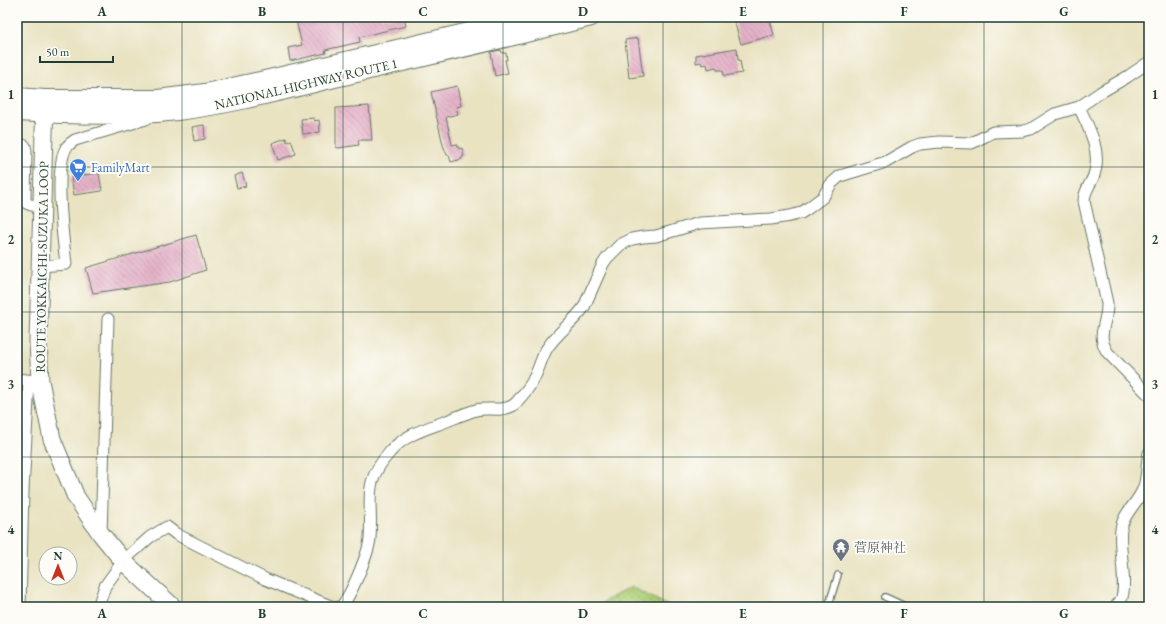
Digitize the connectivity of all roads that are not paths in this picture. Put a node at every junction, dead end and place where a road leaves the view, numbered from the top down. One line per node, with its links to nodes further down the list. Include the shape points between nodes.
1 (591, 17): 2 (highway, NATIONAL HIGHWAY ROUTE 1)
2 (528, 23): 5 (highway, NATIONAL HIGHWAY ROUTE 1, via 450,44)
3 (1149, 62): 7 (street)
4 (17, 97): 6 (highway, NATIONAL HIGHWAY ROUTE 1)
5 (207, 99): 6 (highway, NATIONAL HIGHWAY ROUTE 1, via 158,99); 8 (highway, NATIONAL HIGHWAY ROUTE 1)
6 (45, 106): 8 (highway, NATIONAL HIGHWAY ROUTE 1, via 123,114); 9 (highway, NATIONAL HIGHWAY ROUTE 1); 11 (main road, ROUTE YOKKAICHI-SUZUKA LOOP)
7 (1079, 107): 16 (street, via 1090,130 1096,159 1094,177 1084,195 1084,201 1107,303 1102,340 1108,354); 27 (street, via 1055,114 1023,131 994,132 972,143 930,142 912,147 886,162 840,176 823,197 801,213 771,219 700,223 656,236 632,239 620,245 603,264 584,307 553,339 534,379 513,406 476,410 419,431 405,438 390,451 370,484 368,547)
8 (177, 111): 12 (street, via 80,138 66,148 62,160 60,209 66,264)
9 (17, 112)
10 (17, 142): 11 (street, via 25,146 26,151 26,203)
11 (43, 206): 12 (main road, ROUTE YOKKAICHI-SUZUKA LOOP)
12 (41, 266): 15 (main road, ROUTE YOKKAICHI-SUZUKA LOOP)
13 (108, 319): 19 (street)
14 (17, 379): 15 (street)
15 (34, 381): 18 (street); 19 (main road, ROUTE YOKKAICHI-SUZUKA LOOP, via 52,439 76,497)
16 (1149, 395)
17 (1149, 453): 30 (street, via 1143,491 1126,514 1121,526 1123,588 1121,600)
18 (20, 491): 23 (street)
19 (101, 534): 20 (main road, ROUTE YOKKAICHI-SUZUKA LOOP)
20 (123, 561): 24 (street, via 105,586); 25 (main road, ROUTE YOKKAICHI-SUZUKA LOOP); 26 (street, via 150,536 167,527 176,534 266,579)
21 (838, 575): 28 (lane)
22 (885, 597): 29 (lane)
23 (20, 607)
24 (98, 607)
25 (173, 607)
26 (333, 607)
27 (341, 607)
28 (828, 607)
29 (906, 607)
30 (1116, 607)

